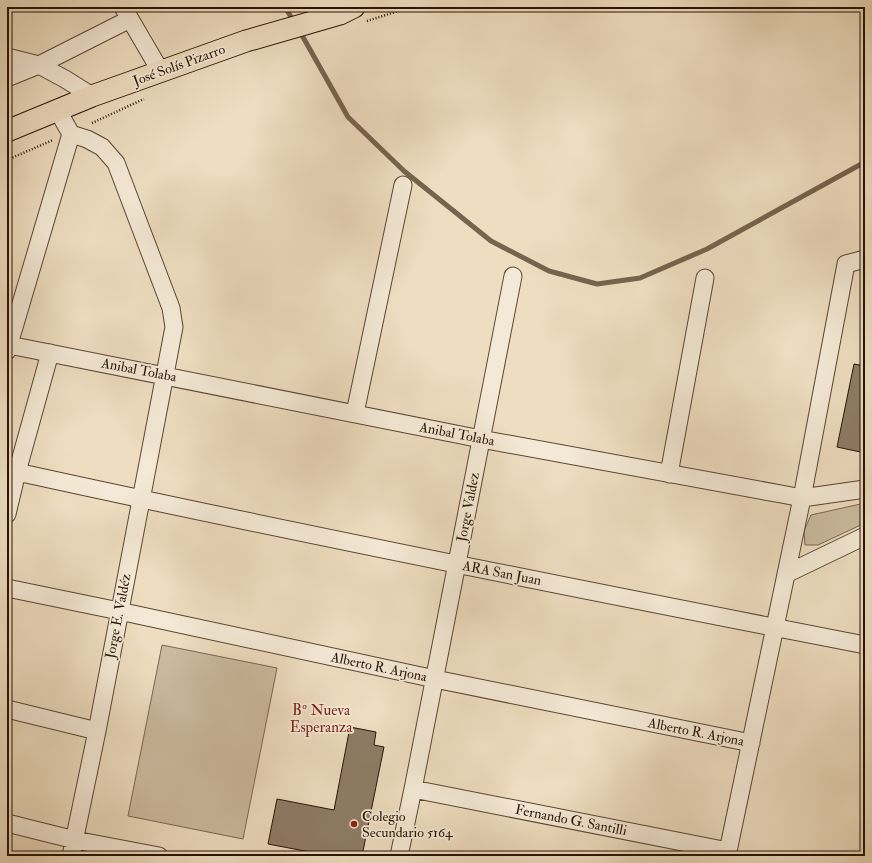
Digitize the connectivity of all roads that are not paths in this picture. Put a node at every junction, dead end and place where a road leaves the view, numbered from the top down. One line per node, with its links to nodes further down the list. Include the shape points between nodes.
1 (347, 10): 5 (main road, José Solís Pizarro, via 246,41)
2 (126, 13): 4 (street); 5 (street)
3 (7, 57): 4 (street)
4 (39, 65): 6 (street); 7 (street)
5 (161, 72): 7 (main road, José Solís Pizarro)
6 (7, 78)
7 (92, 96): 8 (main road, José Solís Pizarro)
8 (58, 111): 9 (main road, José Solís Pizarro); 10 (street)
9 (7, 131)
10 (70, 134): 15 (street); 17 (street, Jorge E. Valdéz, via 88,139 102,147 116,163 171,308 174,327)
11 (403, 185): 18 (street)
12 (865, 259): 23 (street, via 846,264)
13 (513, 276): 19 (street, Jorge Valdez)
14 (705, 278): 21 (street)
15 (8, 348): 16 (street, Anibal Tolaba)
16 (50, 353): 17 (street, Anibal Tolaba); 20 (street)
17 (164, 375): 18 (street, Anibal Tolaba); 24 (street, Jorge E. Valdéz)
18 (355, 413): 19 (street, Anibal Tolaba)
19 (481, 439): 21 (street, Anibal Tolaba); 27 (street, Jorge Valdez)
20 (12, 470): 24 (street, ARA San Juan); 25 (street)
21 (669, 474): 23 (street, Anibal Tolaba)
22 (865, 489): 23 (street, Anibal Tolaba)
23 (802, 498): 28 (street)
24 (140, 499): 27 (street, ARA San Juan); 30 (street, Jorge E. Valdéz)
25 (7, 514)
26 (865, 536): 28 (street)
27 (457, 564): 31 (street, ARA San Juan); 33 (street, Jorge Valdez)
28 (786, 574): 31 (street)
29 (7, 588): 30 (street, Alberto R. Arjona)
30 (119, 610): 33 (street, Alberto R. Arjona); 35 (street, Jorge E. Valdéz)
31 (775, 628): 32 (street, ARA San Juan); 36 (street)
32 (865, 645)
33 (434, 679): 36 (street, Alberto R. Arjona); 37 (street, Jorge Valdez)
34 (7, 709): 35 (street)
35 (97, 731): 39 (street, Jorge E. Valdéz)
36 (751, 743): 40 (street)
37 (413, 789): 40 (street, Fernando G. Santilli); 43 (street, Jorge Valdez)
38 (7, 824): 39 (street)
39 (75, 840): 41 (street, Jorge E. Valdéz); 42 (street)
40 (728, 854)
41 (71, 856)
42 (159, 856)
43 (399, 856)

